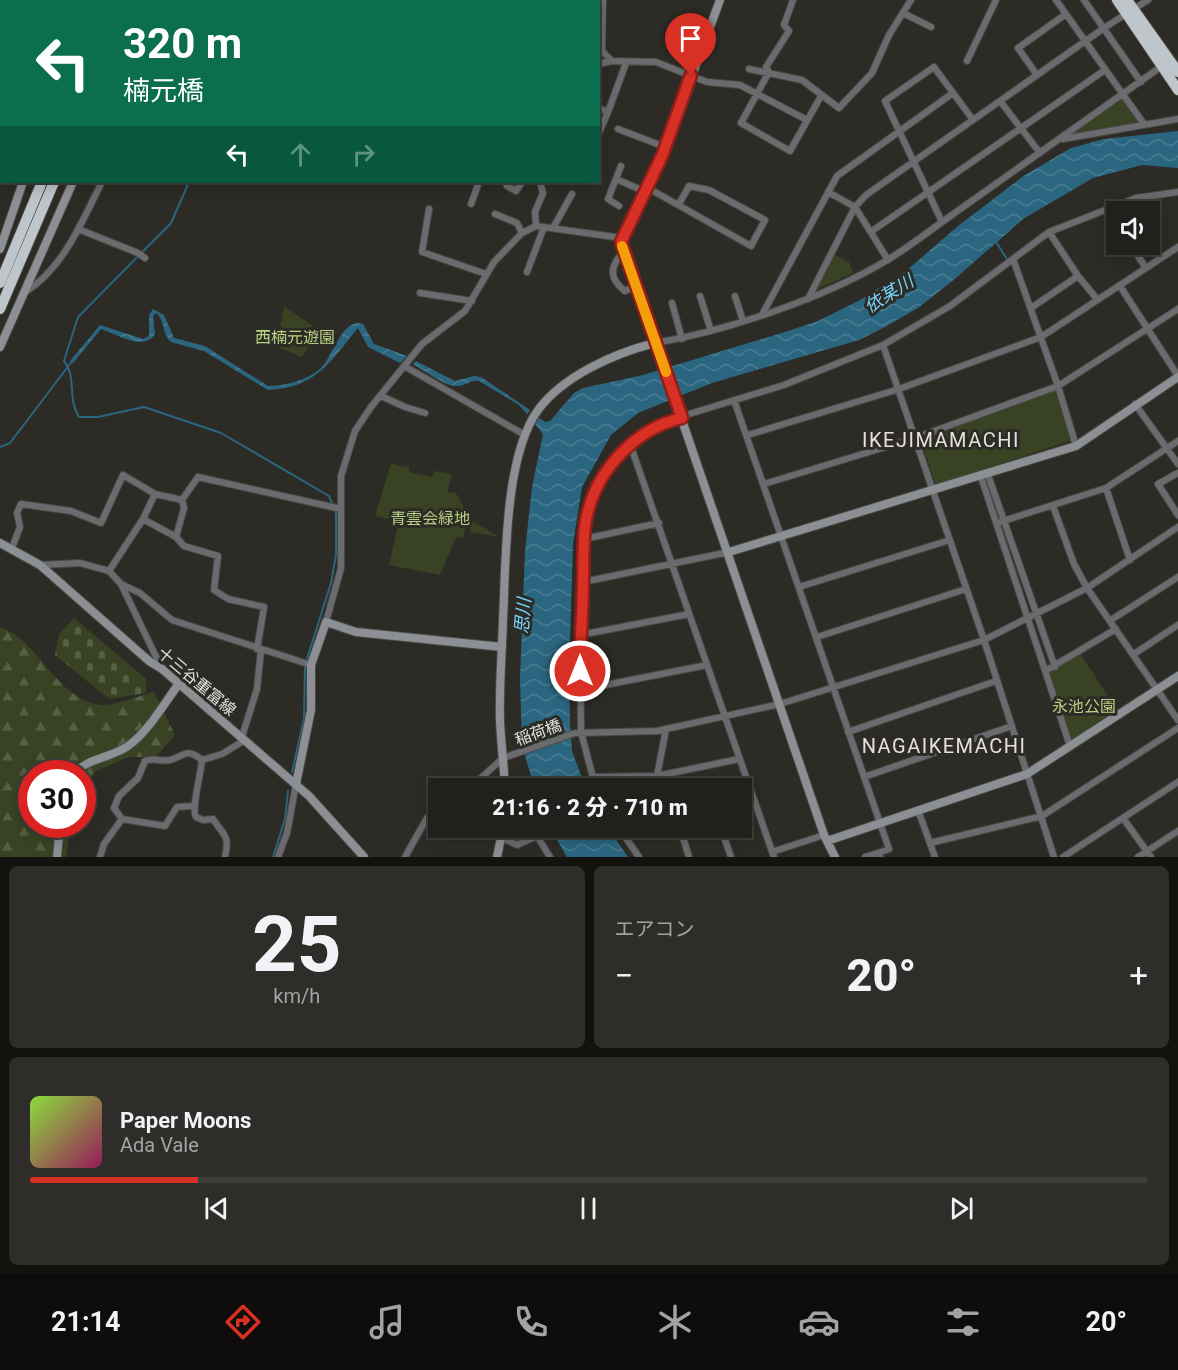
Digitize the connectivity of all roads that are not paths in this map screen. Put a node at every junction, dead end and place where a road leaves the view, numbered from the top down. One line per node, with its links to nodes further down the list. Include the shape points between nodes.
1 (603, 0): 11 (street)
2 (720, 0): 26 (street)
3 (793, 0): 24 (street, via 784,25 789,31 766,67)
4 (911, 0): 12 (street)
5 (996, 0): 18 (street)
6 (1056, 0): 13 (street)
7 (1084, 0): 15 (street)
8 (1117, 0): 10 (highway)
9 (1148, 0): 10 (street)
10 (1129, 7): 15 (street); 21 (highway); 25 (highway)
11 (600, 13): 17 (street, via 602,51)
12 (903, 13): 14 (street); 33 (street, via 872,73 849,99 839,108)
13 (1066, 14): 16 (street); 27 (street, via 1018,48)
14 (931, 27)
15 (1104, 28): 16 (street); 28 (street)
16 (1086, 41): 23 (street); 27 (street)
17 (612, 61): 19 (street); 20 (street)
18 (967, 61)
19 (626, 63): 26 (street, via 656,62); 36 (street)
20 (600, 64)
21 (1162, 66): 28 (street); 29 (highway)
22 (749, 69): 24 (street)
23 (1105, 70): 32 (street); 41 (street)
24 (769, 72): 31 (street); 33 (street, via 802,80)
25 (1178, 72)
26 (691, 75): 31 (street, via 722,86 740,85); 46 (street)
27 (1037, 75): 34 (street)
28 (1141, 82): 32 (street)
29 (1178, 90)
30 (953, 93): 39 (street); 44 (street); 44 (street, via 934,67 885,100)
31 (756, 95): 38 (street); 38 (street, via 741,123 790,151)
32 (1123, 95): 40 (street); 45 (street)
33 (821, 96): 38 (street)
34 (1000, 101): 39 (street); 41 (street)
35 (600, 109): 36 (street)
36 (609, 112): 43 (street)
37 (1178, 119): 40 (street)
38 (807, 120)
39 (973, 120): 48 (street)
40 (1144, 124): 45 (street)
41 (1021, 128): 47 (street); 62 (street)
42 (618, 129): 46 (street)
43 (600, 131)
44 (900, 131): 48 (street); 61 (street, via 842,171)
45 (1061, 140): 47 (street)
46 (665, 147): 60 (street)
47 (1040, 153): 73 (street)
48 (914, 160): 62 (street); 69 (street)
49 (621, 166): 50 (street)
50 (616, 179): 60 (street); 68 (street, via 608,200)
51 (23, 183): 83 (street)
52 (40, 183): 93 (highway)
53 (56, 183): 105 (highway)
54 (73, 183): 97 (street)
55 (101, 183): 77 (street)
56 (479, 183): 66 (street)
57 (521, 183): 59 (street, via 516,191)
58 (540, 183): 74 (street, via 543,193 535,212)
59 (507, 186)
60 (647, 190): 67 (street); 81 (street)
61 (828, 192): 69 (street); 107 (street)
62 (928, 192): 73 (street); 78 (street)
63 (1178, 192): 65 (street)
64 (572, 194): 76 (street)
65 (1128, 201)
66 (471, 204)
67 (679, 204): 67 (street, via 751,246 765,220 709,190 690,186)
68 (619, 206)
69 (855, 207): 78 (street); 100 (street)
70 (429, 209): 91 (street, via 422,252)
71 (1106, 210): 79 (street)
72 (495, 214): 80 (street, via 516,223)
73 (942, 222): 88 (street)
74 (536, 226): 75 (street); 80 (street)
75 (544, 227): 76 (street); 90 (street)
76 (553, 228): 81 (street)
77 (78, 229): 86 (street); 97 (street, via 54,268)
78 (872, 231): 88 (street)
79 (1049, 232): 87 (street); 92 (street)
80 (522, 233): 91 (street)
81 (622, 238): 84 (street)
82 (1178, 247): 89 (street)
83 (0, 249)
84 (624, 251): 94 (street); 94 (street, via 618,257 614,283 625,291)
85 (1137, 255): 89 (street)
86 (142, 256)
87 (1013, 259): 104 (street); 113 (street, via 950,306)
88 (888, 260): 100 (street)
89 (1146, 268): 95 (street)
90 (527, 272)
91 (486, 274): 102 (street)
92 (1078, 276): 101 (street); 104 (street)
93 (0, 283)
94 (637, 286): 115 (street)
95 (1120, 286): 101 (street); 109 (street)
96 (420, 293): 102 (street)
97 (23, 294): 114 (street)
98 (700, 296): 110 (street)
99 (735, 296): 108 (street)
100 (807, 299): 107 (street)
101 (1097, 300): 111 (street)
102 (472, 301): 116 (street, via 465,311 422,344)
103 (672, 303): 112 (street)
104 (1031, 308): 111 (street)
105 (0, 309)
106 (1178, 309): 109 (street)
107 (763, 314): 108 (street)
108 (743, 321): 110 (street)
109 (1148, 329): 117 (street); 118 (street)
110 (711, 331): 112 (street)
111 (1041, 337): 118 (street); 119 (street)
112 (682, 339): 115 (street)
113 (883, 345): 119 (street); 121 (street)
114 (0, 347)
115 (657, 347): 124 (street); 125 (street, via 603,364 572,379 538,411)
116 (404, 366): 120 (street); 125 (street)
117 (1178, 376): 122 (street)
118 (1058, 386): 127 (street); 130 (street)
119 (899, 388): 126 (street); 127 (street)
120 (381, 396): 123 (street); 141 (street, via 361,420 350,444 341,476)
121 (734, 400): 124 (street); 126 (street)
122 (1135, 404): 130 (street); 131 (street)
123 (425, 413)
124 (681, 415): 129 (street); 153 (street)
125 (525, 435): 174 (street, via 508,518)
126 (748, 435): 135 (street)
127 (915, 438): 135 (street); 137 (street)
128 (1178, 441): 131 (street)
129 (630, 444): 145 (street); 149 (street, via 595,494 587,514)
130 (1076, 446): 134 (street)
131 (1167, 448): 132 (street); 136 (street)
132 (1178, 464)
133 (1178, 472): 142 (street, via 1158,484)
134 (983, 473): 137 (street); 144 (street)
135 (764, 484): 147 (street)
136 (1106, 488): 140 (street); 154 (street)
137 (933, 490): 147 (street); 150 (street)
138 (155, 494): 139 (street); 143 (street); 152 (street, via 123,475 101,523 71,511 21,504 17,513 20,527)
139 (182, 500): 141 (street, via 198,477); 148 (street, via 184,507)
140 (1053, 506): 144 (street); 162 (street)
141 (340, 508): 168 (street, via 341,568)
142 (1178, 515)
143 (143, 519): 148 (street); 157 (street)
144 (1000, 522): 164 (street); 166 (street)
145 (658, 523): 149 (street); 155 (street)
146 (1178, 527): 154 (street, 稲荷橋)
147 (781, 534): 153 (street); 161 (street)
148 (176, 537): 175 (street, via 184,546 218,556 214,590 228,599 264,607)
149 (584, 539): 159 (street)
150 (950, 540): 161 (street); 163 (street)
151 (0, 543): 152 (street, 十三谷重富線)
152 (12, 548): 156 (street, 十三谷重富線)
153 (729, 552): 155 (street); 188 (street)
154 (1130, 560): 162 (street, 稲荷橋)
155 (673, 564): 159 (street); 165 (street)
156 (40, 565): 157 (street, via 80,563); 180 (street, 十三谷重富線)
157 (109, 571): 160 (street)
158 (1178, 577): 167 (street)
159 (583, 582): 171 (street)
160 (121, 584): 175 (street, via 140,593 172,620); 180 (street)
161 (799, 587): 172 (street)
162 (1087, 588): 164 (street, 稲荷橋); 167 (street)
163 (966, 589): 172 (street); 173 (street)
164 (1036, 613): 166 (street, 稲荷橋); 179 (street)
165 (689, 614): 171 (street); 178 (street)
166 (1028, 617): 173 (street, 稲荷橋); 181 (street)
167 (1111, 620): 170 (street)
168 (326, 622): 174 (street, via 356,632); 177 (street)
169 (1178, 626): 176 (street)
170 (1116, 629): 176 (street); 179 (street)
171 (580, 635): 186 (street)
172 (817, 637): 185 (street)
173 (984, 640): 183 (street); 185 (street, 稲荷橋)
174 (502, 647): 198 (street, via 500,720)
175 (259, 650): 177 (street); 196 (street, via 257,689)
176 (1134, 654): 187 (street)
177 (311, 665): 209 (street, via 311,710)
178 (706, 665): 186 (street); 189 (street)
179 (1055, 667): 181 (street)
180 (162, 669): 184 (street, 十三谷重富線)
181 (1045, 671): 197 (street)
182 (1178, 676): 187 (street)
183 (996, 681): 191 (street); 195 (street)
184 (178, 685): 196 (street, 十三谷重富線); 200 (street, via 139,736 128,746)
185 (832, 687): 188 (street, 稲荷橋); 195 (street)
186 (580, 690): 194 (street)
187 (1158, 690): 190 (street); 197 (street)
188 (780, 704): 189 (street, 稲荷橋); 226 (street)
189 (725, 716): 193 (street, 稲荷橋); 199 (street)
190 (1178, 720)
191 (1012, 726): 202 (street); 205 (street)
192 (1178, 728): 213 (street)
193 (666, 729): 194 (street, 稲荷橋); 203 (street)
194 (578, 732): 198 (street, 稲荷橋); 204 (street)
195 (848, 732): 205 (street)
196 (242, 738): 201 (street, via 222,754); 209 (street, 十三谷重富線)
197 (1070, 746): 202 (street)
198 (506, 758): 206 (street); 207 (street)
199 (739, 759): 203 (street); 210 (street)
200 (96, 760)
201 (202, 760): 211 (street); 216 (street, via 182,753 170,760 145,761 135,782 116,802 116,813)
202 (1027, 774): 212 (street); 213 (street)
203 (657, 776): 204 (street)
204 (592, 777)
205 (864, 777): 217 (street)
206 (482, 778)
207 (505, 778)
208 (1178, 782): 215 (street)
209 (296, 784): 234 (street); 235 (street, 十三谷重富線)
210 (754, 802): 229 (street)
211 (193, 806): 216 (street, via 177,807 165,826); 233 (street, via 196,817 213,819 227,836)
212 (918, 810): 217 (street); 227 (street)
213 (1042, 816): 227 (street); 245 (street)
214 (428, 817): 236 (street)
215 (1123, 818): 228 (street); 246 (street)
216 (122, 819): 232 (street, via 104,844)
217 (879, 822): 226 (street); 230 (street, via 889,849)
218 (1178, 831): 228 (street)
219 (59, 838): 231 (street)
220 (502, 838): 221 (street, via 517,846); 237 (street)
221 (533, 838)
222 (538, 838): 238 (street)
223 (626, 838): 239 (street)
224 (683, 838): 240 (street)
225 (724, 838): 241 (street)
226 (826, 838): 229 (street); 242 (street)
227 (930, 843): 244 (street)
228 (1149, 854): 247 (street)
229 (773, 855)
230 (879, 855): 243 (street)
231 (57, 857)
232 (100, 857)
233 (225, 857)
234 (278, 857)
235 (364, 857)
236 (405, 857)
237 (497, 857)
238 (550, 857)
239 (639, 857)
240 (689, 857)
241 (731, 857)
242 (835, 857)
243 (865, 857)
244 (935, 857)
245 (1054, 857)
246 (1063, 857)
247 (1138, 857)

